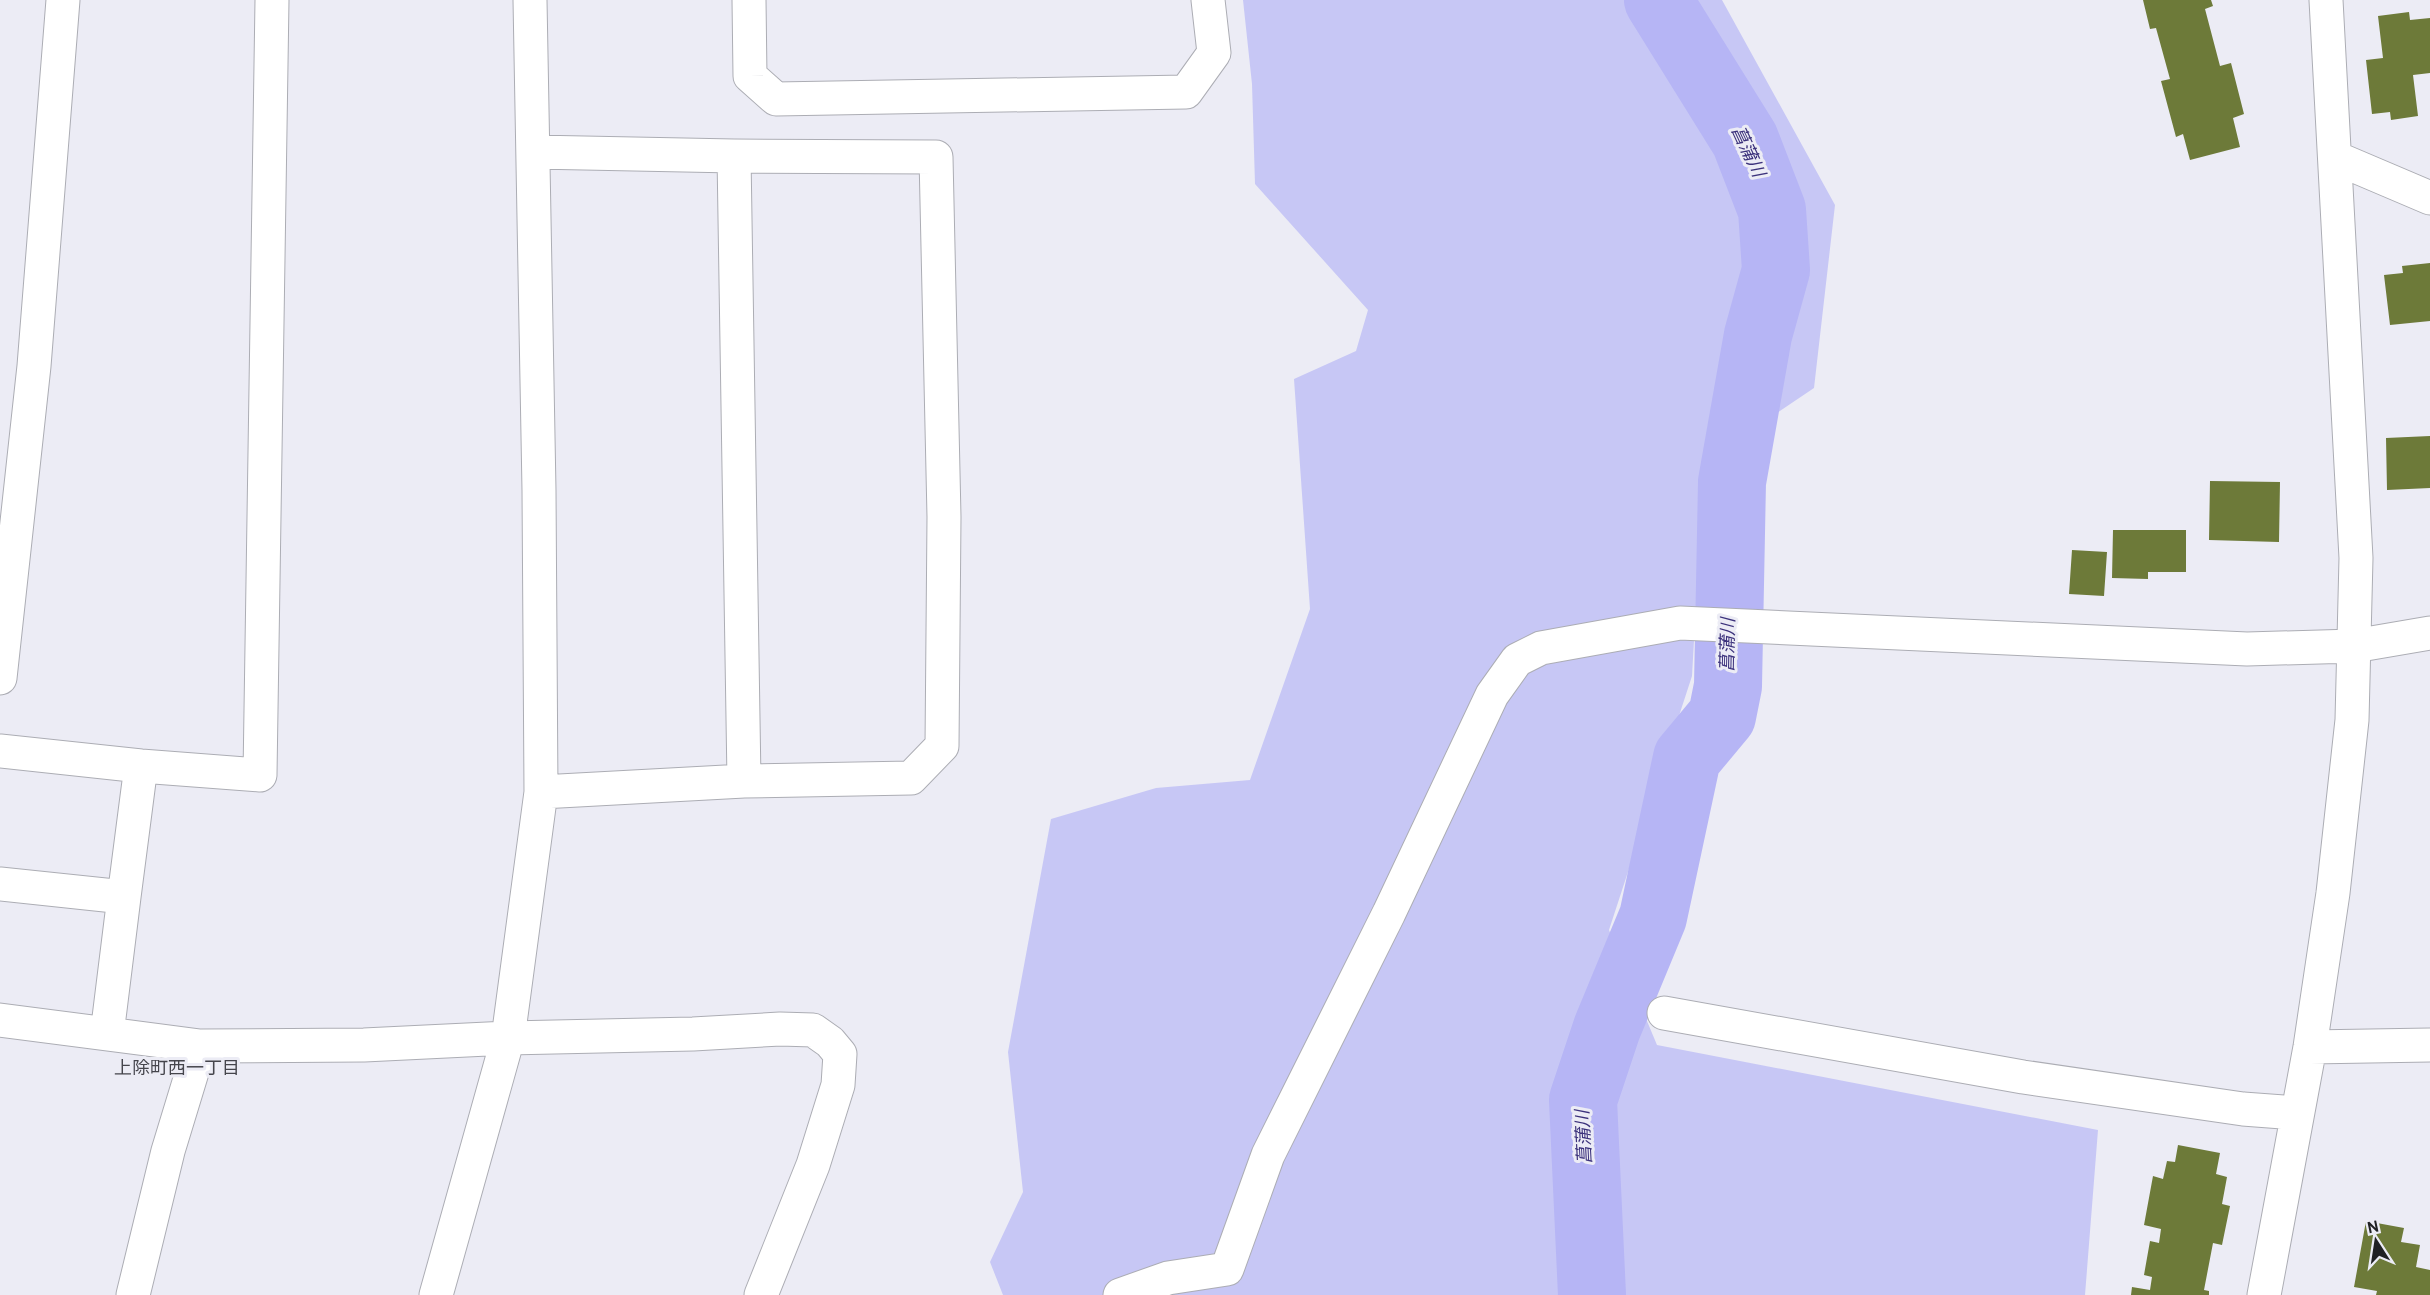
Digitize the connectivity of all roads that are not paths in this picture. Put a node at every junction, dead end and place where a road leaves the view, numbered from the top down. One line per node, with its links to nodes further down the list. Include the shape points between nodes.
1 (63, 0): 13 (street, via 34,366)
2 (272, 0): 15 (street, via 260,775)
3 (530, 0): 7 (street)
4 (749, 0): 5 (street, via 750,76 776,99 1186,92 1214,53)
5 (1208, 0)
6 (2326, 0): 9 (street)
7 (534, 152): 8 (street); 17 (street)
8 (734, 156): 16 (street); 16 (street, via 936,157 944,517 942,746 911,778)
9 (2336, 158): 10 (street); 12 (street, via 2356,558)
10 (2430, 198)
11 (2430, 633): 12 (street)
12 (2354, 646): 26 (street, via 2350,743); 31 (street, via 2247,650 1680,623 1541,648 1517,660 1492,694 1389,913 1268,1155 1227,1269 1168,1278)
13 (0, 678)
14 (0, 751): 15 (street)
15 (141, 766): 19 (street)
16 (744, 781): 17 (street)
17 (541, 792): 23 (street)
18 (0, 884): 19 (street)
19 (124, 897): 22 (street)
20 (1664, 1013): 27 (street, via 2023,1077 2243,1110)
21 (0, 1020): 22 (street)
22 (107, 1034): 25 (street)
23 (508, 1038): 25 (street, via 364,1045); 29 (street); 30 (street, via 780,1029 813,1030 830,1042 840,1054 838,1085 813,1165)
24 (2430, 1045): 26 (street)
25 (200, 1046): 28 (street, via 168,1151)
26 (2310, 1047): 27 (street)
27 (2297, 1113): 32 (street)
28 (133, 1295)
29 (436, 1295)
30 (761, 1295)
31 (1120, 1295)
32 (2264, 1295)

